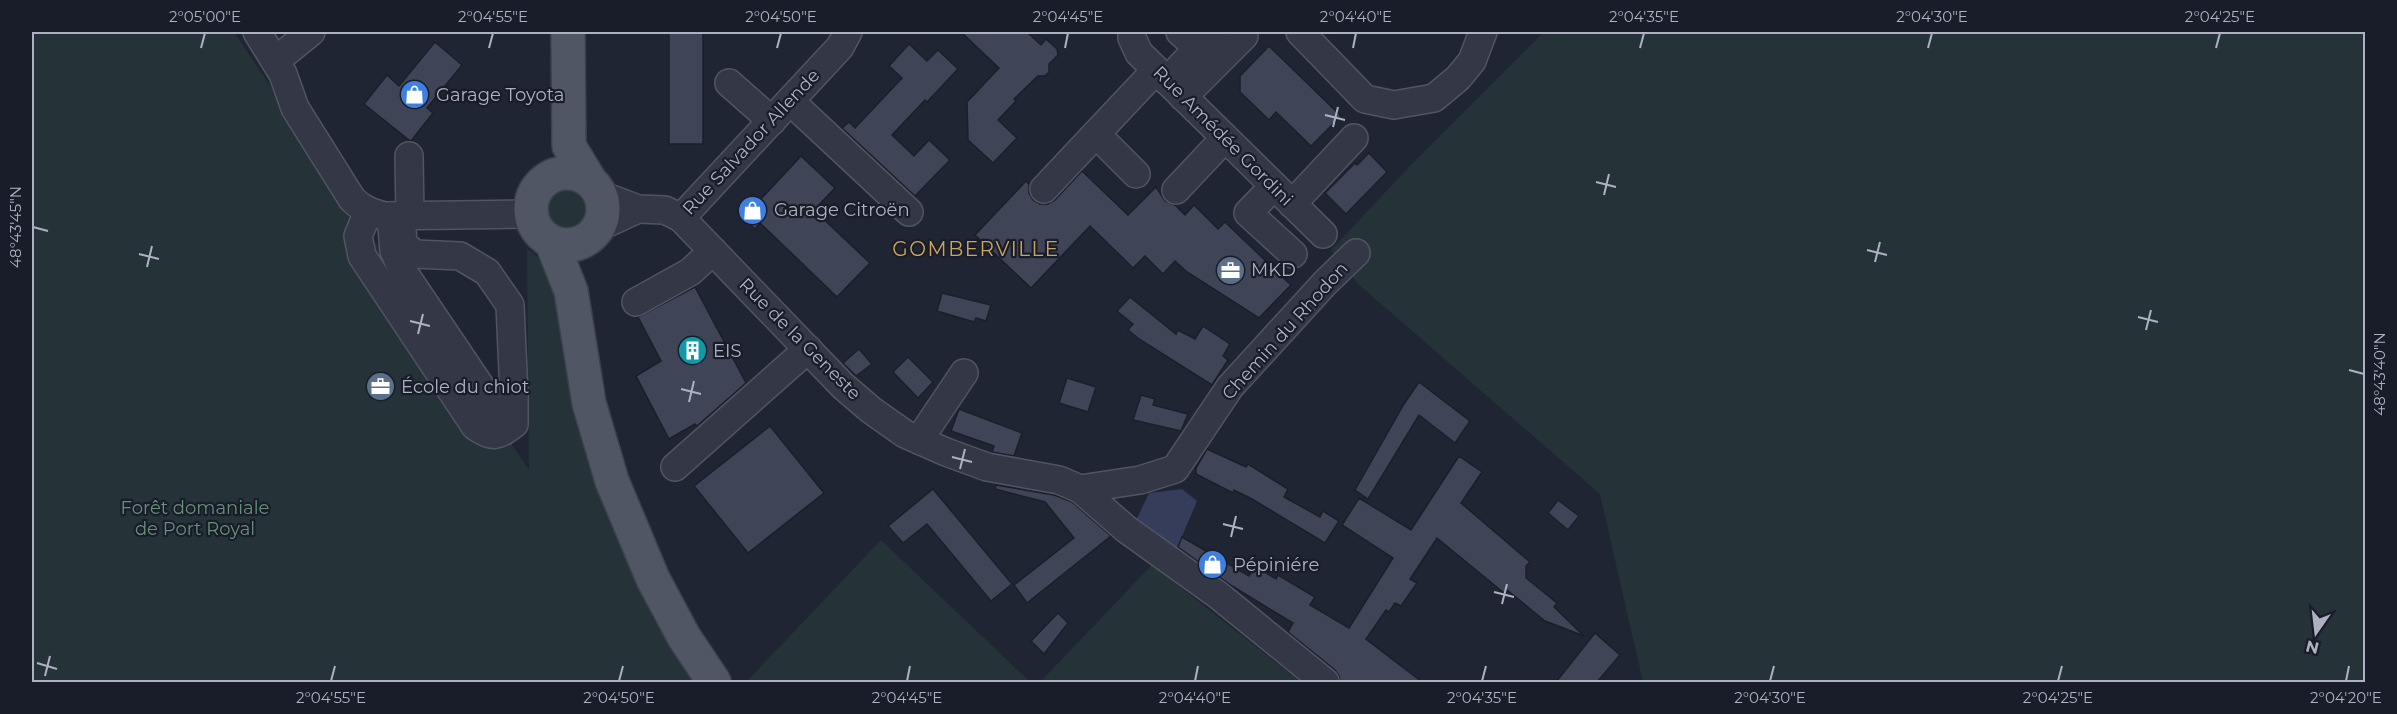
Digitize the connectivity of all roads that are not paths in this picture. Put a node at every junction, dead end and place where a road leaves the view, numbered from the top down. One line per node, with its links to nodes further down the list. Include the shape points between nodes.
1 (257, 32): 10 (street)
2 (311, 32): 10 (street)
3 (568, 32): 17 (main road)
4 (848, 32): 13 (street, Rue Salvador Allende, via 840,47)
5 (1132, 32): 12 (street, Rue Amédée Gordini, via 1139,53)
6 (1300, 32): 7 (street, via 1365,99 1394,105 1434,98 1472,61)
7 (1483, 32)
8 (1244, 36): 12 (street)
9 (1197, 37): 12 (street)
10 (279, 68): 27 (street, via 295,108 352,199)
11 (729, 83): 13 (street)
12 (1168, 83): 14 (street); 15 (street, Rue Amédée Gordini)
13 (781, 111): 25 (street); 28 (street, Rue Salvador Allende)
14 (1096, 134): 19 (street); 21 (street)
15 (1224, 138): 22 (street); 23 (street, Rue Amédée Gordini)
16 (1354, 138): 23 (street)
17 (569, 146): 20 (main road); 24 (main road)
18 (409, 156): 27 (street)
19 (1136, 174)
20 (550, 176): 24 (main road, via 570,172); 26 (main road, via 537,188)
21 (1044, 189)
22 (1176, 190)
23 (1283, 195): 29 (street, Rue Amédée Gordini); 33 (street, via 1248,213)
24 (593, 211): 28 (street, Rue Salvador Allende, via 665,210); 30 (main road, via 574,245); 34 (main road)
25 (909, 212)
26 (531, 214): 27 (street); 30 (main road, via 538,231)
27 (393, 215): 27 (street, via 358,236 362,256 475,426 491,435 500,435 514,424 510,304 487,272 460,256 415,254 403,244)
28 (681, 218): 31 (street, Rue de la Geneste)
29 (1323, 234)
30 (552, 243): 34 (main road)
31 (713, 251): 35 (street, via 690,272); 36 (street, Rue de la Geneste)
32 (1356, 253): 40 (street, Chemin du Rhodon, via 1230,387 1175,469)
33 (1293, 254)
34 (572, 291): 43 (main road, via 589,404 612,481 653,579)
35 (636, 302)
36 (808, 349): 38 (street, Rue de la Geneste, via 872,410); 39 (street)
37 (964, 373): 38 (street)
38 (919, 440): 41 (street, Rue de la Geneste, via 987,467 1059,480)
39 (675, 467)
40 (1140, 480): 41 (street, Chemin du Rhodon); 42 (street)
41 (1080, 489): 42 (street, Rue de la Geneste)
42 (1113, 516): 44 (street, Rue de la Geneste)
43 (710, 681)
44 (1325, 682)

